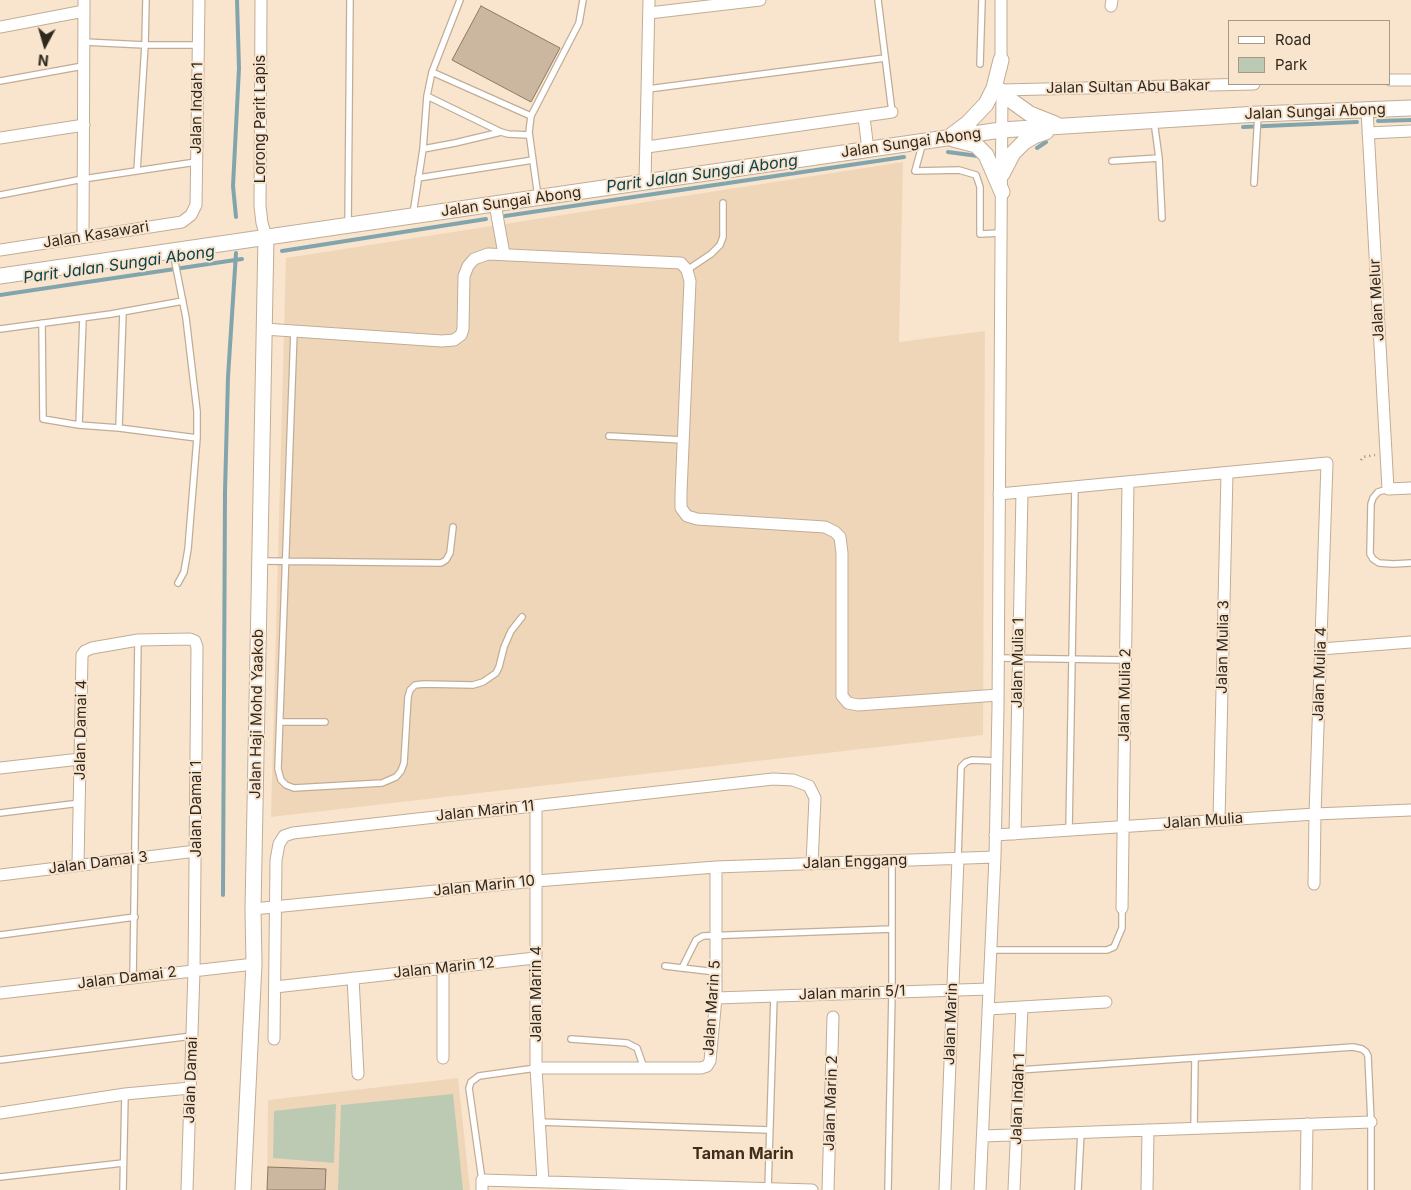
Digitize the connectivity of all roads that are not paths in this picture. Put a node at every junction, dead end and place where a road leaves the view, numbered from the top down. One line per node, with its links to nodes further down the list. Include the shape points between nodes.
1 (146, 0): 16 (lane)
2 (199, 0): 17 (street, Jalan Indah 1)
3 (261, 0): 71 (street, Lorong Parit Lapis, via 260,206)
4 (350, 0): 68 (lane)
5 (460, 0): 22 (lane)
6 (583, 0): 34 (lane, via 579,23)
7 (649, 0): 13 (street)
8 (760, 0): 13 (street)
9 (878, 0): 18 (lane)
10 (982, 0): 20 (lane)
11 (1001, 0): 19 (street)
12 (84, 6): 14 (street); 15 (street)
13 (649, 13): 27 (street)
14 (0, 27)
15 (84, 42): 16 (lane); 21 (street)
16 (145, 45): 17 (lane); 54 (lane)
17 (199, 45): 52 (street, Jalan Indah 1)
18 (885, 58): 27 (lane); 32 (lane)
19 (1001, 60): 28 (street); 44 (street, via 986,104 968,123)
20 (980, 64)
21 (84, 66): 25 (lane); 37 (street)
22 (432, 72): 29 (lane); 34 (lane)
23 (1391, 80): 24 (street)
24 (1411, 80)
25 (0, 81)
26 (1228, 85): 28 (street, Jalan Sultan Abu Bakar)
27 (648, 89): 47 (street)
28 (1002, 92): 38 (street, via 1030,114); 39 (street)
29 (427, 96): 41 (lane); 48 (lane)
30 (1411, 108): 31 (street, Jalan Sungai Abong)
31 (1367, 110): 33 (street, Jalan Sungai Abong); 42 (street, Jalan Melur)
32 (892, 112): 35 (street)
33 (1258, 114): 36 (street, Jalan Sungai Abong); 59 (lane)
34 (531, 116): 43 (lane)
35 (864, 116): 47 (street); 49 (street)
36 (1154, 121): 38 (street, Jalan Sungai Abong); 50 (lane)
37 (84, 125): 45 (street); 57 (street)
38 (1064, 126): 39 (street, Jalan Sungai Abong); 55 (street, via 1024,142 1013,153)
39 (1001, 130): 44 (street, Jalan Sungai Abong); 55 (street)
40 (1411, 131): 42 (street)
41 (501, 132): 43 (lane); 48 (lane)
42 (1368, 133): 93 (street, Jalan Melur)
43 (529, 135): 51 (lane)
44 (947, 137): 46 (street, Jalan Sungai Abong); 60 (street, via 976,145 986,155)
45 (0, 138)
46 (923, 142): 49 (street, Jalan Sungai Abong); 69 (lane, via 915,171 959,170 976,175 980,187 980,234)
47 (647, 147): 58 (street)
48 (422, 149): 56 (lane)
49 (868, 150): 58 (street, Jalan Sungai Abong)
50 (1159, 158): 53 (lane); 67 (lane)
51 (533, 160): 56 (lane); 62 (lane)
52 (196, 162): 54 (lane); 65 (street, Jalan Indah 1, via 196,204)
53 (1112, 162)
54 (137, 171): 57 (lane)
55 (1002, 174): 60 (street)
56 (418, 178): 66 (lane)
57 (83, 179): 61 (lane); 70 (street)
58 (645, 182): 62 (street, Jalan Sungai Abong)
59 (1254, 184)
60 (1002, 192): 69 (street)
61 (0, 195)
62 (538, 198): 64 (street, Jalan Sungai Abong)
63 (723, 203): 75 (lane, via 720,245)
64 (494, 204): 66 (street, Jalan Sungai Abong); 73 (street)
65 (191, 215): 70 (street, Jalan Kasawari, via 182,222)
66 (413, 216): 68 (street, Jalan Sungai Abong)
67 (1162, 218)
68 (348, 225): 71 (street, Jalan Sungai Abong)
69 (1001, 233): 95 (street)
70 (83, 237): 72 (street, Jalan Kasawari)
71 (266, 237): 74 (street, Jalan Sungai Abong); 82 (street, Jalan Haji Mohd Yaakob)
72 (0, 250)
73 (504, 254): 75 (street, via 671,262 681,263); 83 (street, via 488,254 474,259 468,266 464,276 463,329 454,340)
74 (173, 256): 76 (street, Jalan Sungai Abong); 77 (lane)
75 (687, 270): 88 (street, via 690,281)
76 (0, 276)
77 (183, 301): 78 (lane); 87 (lane, via 197,411)
78 (123, 312): 79 (lane); 85 (lane)
79 (83, 318): 80 (lane); 84 (lane)
80 (42, 323): 81 (lane); 84 (lane, via 42,417)
81 (0, 329)
82 (264, 329): 83 (street); 98 (street, Jalan Haji Mohd Yaakob)
83 (294, 331): 97 (lane)
84 (79, 425): 85 (lane)
85 (119, 428): 87 (lane)
86 (609, 436): 88 (lane)
87 (197, 438): 100 (lane, via 188,548 184,572)
88 (683, 440): 109 (street, via 681,493 686,516 826,527 840,537 842,696 848,703 858,705)
89 (1227, 473): 90 (street); 104 (street, Jalan Mulia 4, via 1327,463); 120 (street, Jalan Mulia 3)
90 (1128, 482): 91 (street); 108 (street, Jalan Mulia 2)
91 (1075, 487): 94 (street); 107 (lane)
92 (1411, 488): 93 (street)
93 (1388, 489): 99 (lane, via 1378,492 1371,504 1370,554 1379,563)
94 (1022, 492): 95 (street); 105 (street, Jalan Mulia 1)
95 (999, 494): 106 (street)
96 (453, 527): 97 (lane, via 450,553 441,563)
97 (286, 560): 98 (lane); 110 (lane)
98 (261, 561): 138 (street, Jalan Haji Mohd Yaakob)
99 (1411, 563)
100 (178, 583)
101 (522, 617): 110 (lane, via 511,631 496,673 483,682 473,685 424,684 415,685 410,690 404,764 390,781 294,788 286,784 281,780 278,769)
102 (138, 640): 112 (street, Jalan Damai 4, via 92,648 85,650 82,656); 125 (street, Jalan Damai 1, via 190,639 197,647); 128 (lane)
103 (1411, 642): 104 (street)
104 (1320, 649): 119 (street, Jalan Mulia 4)
105 (1018, 657): 106 (lane); 107 (lane); 123 (street, Jalan Mulia 1)
106 (999, 658): 109 (street)
107 (1072, 658): 108 (lane); 122 (lane)
108 (1126, 660): 121 (street, Jalan Mulia 2)
109 (998, 695): 113 (street)
110 (280, 722): 111 (lane)
111 (325, 722)
112 (80, 759): 114 (street); 115 (street, Jalan Damai 4)
113 (997, 761): 124 (street); 127 (lane, via 972,760 961,767)
114 (0, 768)
115 (80, 803): 118 (lane); 131 (street, Jalan Damai 4)
116 (536, 806): 130 (street, Jalan Marin 11, via 773,779 793,780 809,786 815,798); 134 (street, Jalan Marin 4); 136 (street, Jalan Marin 11, via 284,836 276,860)
117 (1411, 810): 119 (street, Jalan Mulia)
118 (0, 813)
119 (1315, 814): 120 (street, Jalan Mulia); 135 (street, Jalan Mulia 4)
120 (1219, 820): 121 (street, Jalan Mulia)
121 (1124, 826): 122 (street, Jalan Mulia); 137 (street, Jalan Mulia 2)
122 (1069, 830): 123 (street, Jalan Mulia)
123 (1015, 834): 124 (street, Jalan Mulia)
124 (995, 835): 126 (street)
125 (196, 851): 128 (street, Jalan Damai 3); 149 (street, Jalan Damai 1)
126 (995, 857): 127 (street, Jalan Enggang); 143 (street)
127 (958, 858): 129 (street, Jalan Enggang); 155 (street, Jalan Marin)
128 (136, 859): 131 (street, Jalan Damai 3); 139 (lane)
129 (892, 861): 130 (street, Jalan Enggang); 140 (lane)
130 (812, 864): 132 (street, Jalan Enggang)
131 (78, 866): 133 (street, Jalan Damai 3)
132 (716, 867): 134 (street, Jalan Marin 10); 142 (street, Jalan Marin 5)
133 (0, 875)
134 (536, 881): 136 (street, Jalan Marin 10); 144 (street, Jalan Marin 4)
135 (1314, 884)
136 (276, 907): 138 (street, Jalan Marin 10); 153 (street, Jalan Marin 11)
137 (1122, 908): 143 (lane, via 1122,928 1114,947 1107,950)
138 (253, 909): 145 (street, Jalan Haji Mohd Yaakob)
139 (134, 918): 141 (lane); 151 (lane)
140 (892, 929): 142 (lane); 156 (lane)
141 (0, 935)
142 (716, 935): 148 (lane, via 696,940); 150 (street, Jalan Marin 5)
143 (991, 950): 154 (street)
144 (535, 958): 147 (street, Jalan Marin 12); 170 (street, Jalan Marin 4)
145 (254, 964): 149 (street, Jalan Damai 2); 194 (street, Jalan Haji Mohd Yaakob)
146 (664, 966): 148 (lane)
147 (443, 968): 152 (street, Jalan Marin 12); 167 (street)
148 (682, 968): 150 (lane)
149 (194, 971): 151 (street, Jalan Damai 2); 164 (street, Jalan Damai)
150 (716, 972): 159 (street, Jalan Marin 5)
151 (134, 978): 157 (street, Jalan Damai 2)
152 (353, 978): 153 (street, Jalan Marin 12); 173 (street)
153 (275, 987): 165 (street, Jalan Marin 11)
154 (989, 989): 155 (street, Jalan marin 5/1); 162 (street)
155 (952, 990): 156 (street, Jalan marin 5/1); 198 (street, Jalan Marin)
156 (892, 992): 158 (street, Jalan marin 5/1); 197 (lane)
157 (0, 993)
158 (774, 996): 159 (street, Jalan marin 5/1); 181 (lane)
159 (716, 998): 171 (street, Jalan Marin 5, via 707,1066)
160 (1106, 1002): 161 (street)
161 (1022, 1007): 162 (street); 172 (street, Jalan Indah 1)
162 (988, 1009): 185 (street)
163 (833, 1017): 196 (street, Jalan Marin 2)
164 (192, 1036): 169 (lane); 174 (street, Jalan Damai)
165 (274, 1039)
166 (571, 1039): 171 (lane, via 627,1043 637,1048)
167 (443, 1058)
168 (1195, 1058): 172 (lane); 178 (lane, via 1362,1049 1368,1056); 180 (lane)
169 (0, 1060)
170 (536, 1068): 171 (street, Jalan Marin 5); 177 (street, Jalan Marin 4); 189 (lane, via 479,1076 471,1082)
171 (644, 1068)
172 (1019, 1070): 184 (street, Jalan Indah 1)
173 (358, 1074)
174 (190, 1088): 175 (street); 193 (street, Jalan Damai)
175 (125, 1094): 176 (street); 186 (lane)
176 (0, 1112)
177 (540, 1122): 181 (lane); 188 (street, Jalan Marin 4)
178 (1371, 1122): 179 (street); 204 (lane)
179 (1307, 1124): 180 (street); 203 (street)
180 (1194, 1128): 182 (street)
181 (769, 1130): 191 (lane)
182 (1148, 1130): 183 (street); 202 (street)
183 (1081, 1132): 184 (street); 201 (lane)
184 (1017, 1134): 185 (street); 200 (street, Jalan Indah 1)
185 (983, 1136): 199 (street)
186 (124, 1163): 187 (lane); 192 (lane)
187 (0, 1177)
188 (544, 1182): 189 (street); 190 (street)
189 (482, 1185)
190 (678, 1188): 191 (street)
191 (768, 1189): 195 (street)
192 (123, 1190)
193 (187, 1190)
194 (243, 1190)
195 (812, 1190)
196 (828, 1190)
197 (888, 1190)
198 (945, 1190)
199 (980, 1190)
200 (1014, 1190)
201 (1078, 1190)
202 (1147, 1190)
203 (1306, 1190)
204 (1371, 1190)

